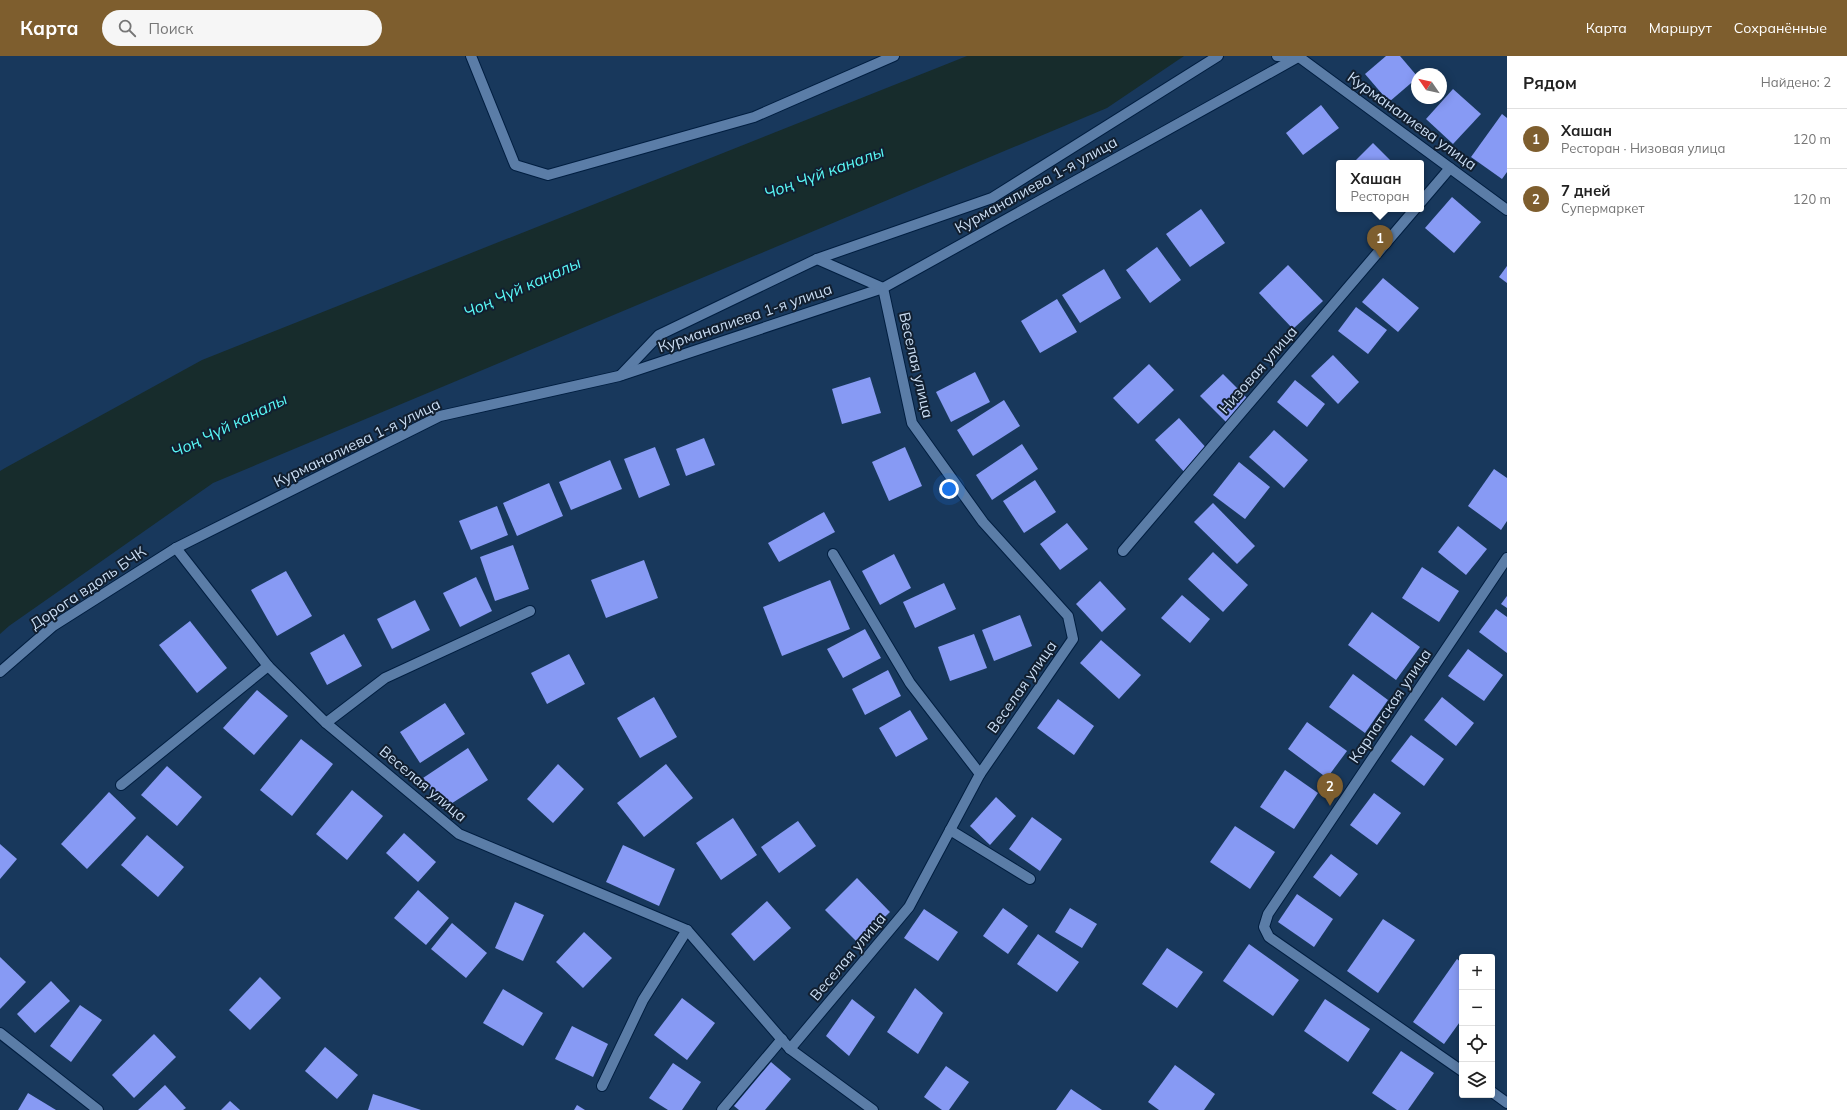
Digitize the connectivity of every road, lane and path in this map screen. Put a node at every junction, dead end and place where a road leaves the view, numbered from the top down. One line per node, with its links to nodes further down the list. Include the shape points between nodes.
1 (894, 56): 5 (street, via 754,117 548,175 515,165)
2 (1218, 56): 10 (street, via 992,198)
3 (1277, 56): 4 (street)
4 (1299, 56): 6 (street, Курманалиева улица); 11 (street, Курманалиева 1-я улица)
5 (471, 57)
6 (1450, 168): 7 (street); 8 (street, Курманалиева улица)
7 (1424, 198)
8 (1507, 210)
9 (1412, 212): 14 (street, Низовая улица)
10 (817, 259): 11 (street); 12 (street, via 659,335)
11 (883, 288): 12 (street, Курманалиева 1-я улица); 21 (street, Веселая улица, via 912,423 983,522 1068,616 1073,639)
12 (619, 376): 13 (street, Курманалиева 1-я улица, via 440,416)
13 (176, 548): 18 (street, Веселая улица); 19 (street, Дорога вдоль БЧК, via 53,626)
14 (1123, 551)
15 (833, 554): 21 (street, via 910,683)
16 (1507, 558): 29 (street, Карпатская улица, via 1268,914 1264,927 1269,937)
17 (530, 611): 20 (street, via 385,678)
18 (268, 666): 20 (street, Веселая улица); 22 (street)
19 (0, 672)
20 (326, 723): 25 (street, Веселая улица, via 459,834)
21 (980, 774): 23 (street, Веселая улица)
22 (121, 785)
23 (950, 830): 24 (street); 28 (street, Веселая улица, via 909,907)
24 (1030, 879)
25 (687, 930): 27 (street, Веселая улица); 30 (street, via 643,1000)
26 (0, 1033): 33 (street)
27 (782, 1039): 28 (street, Веселая улица); 34 (street)
28 (790, 1048): 35 (street, Веселая улица)
29 (1459, 1070)
30 (602, 1086)
31 (1495, 1094): 32 (street)
32 (1507, 1103)
33 (98, 1110)
34 (722, 1110)
35 (873, 1110)

